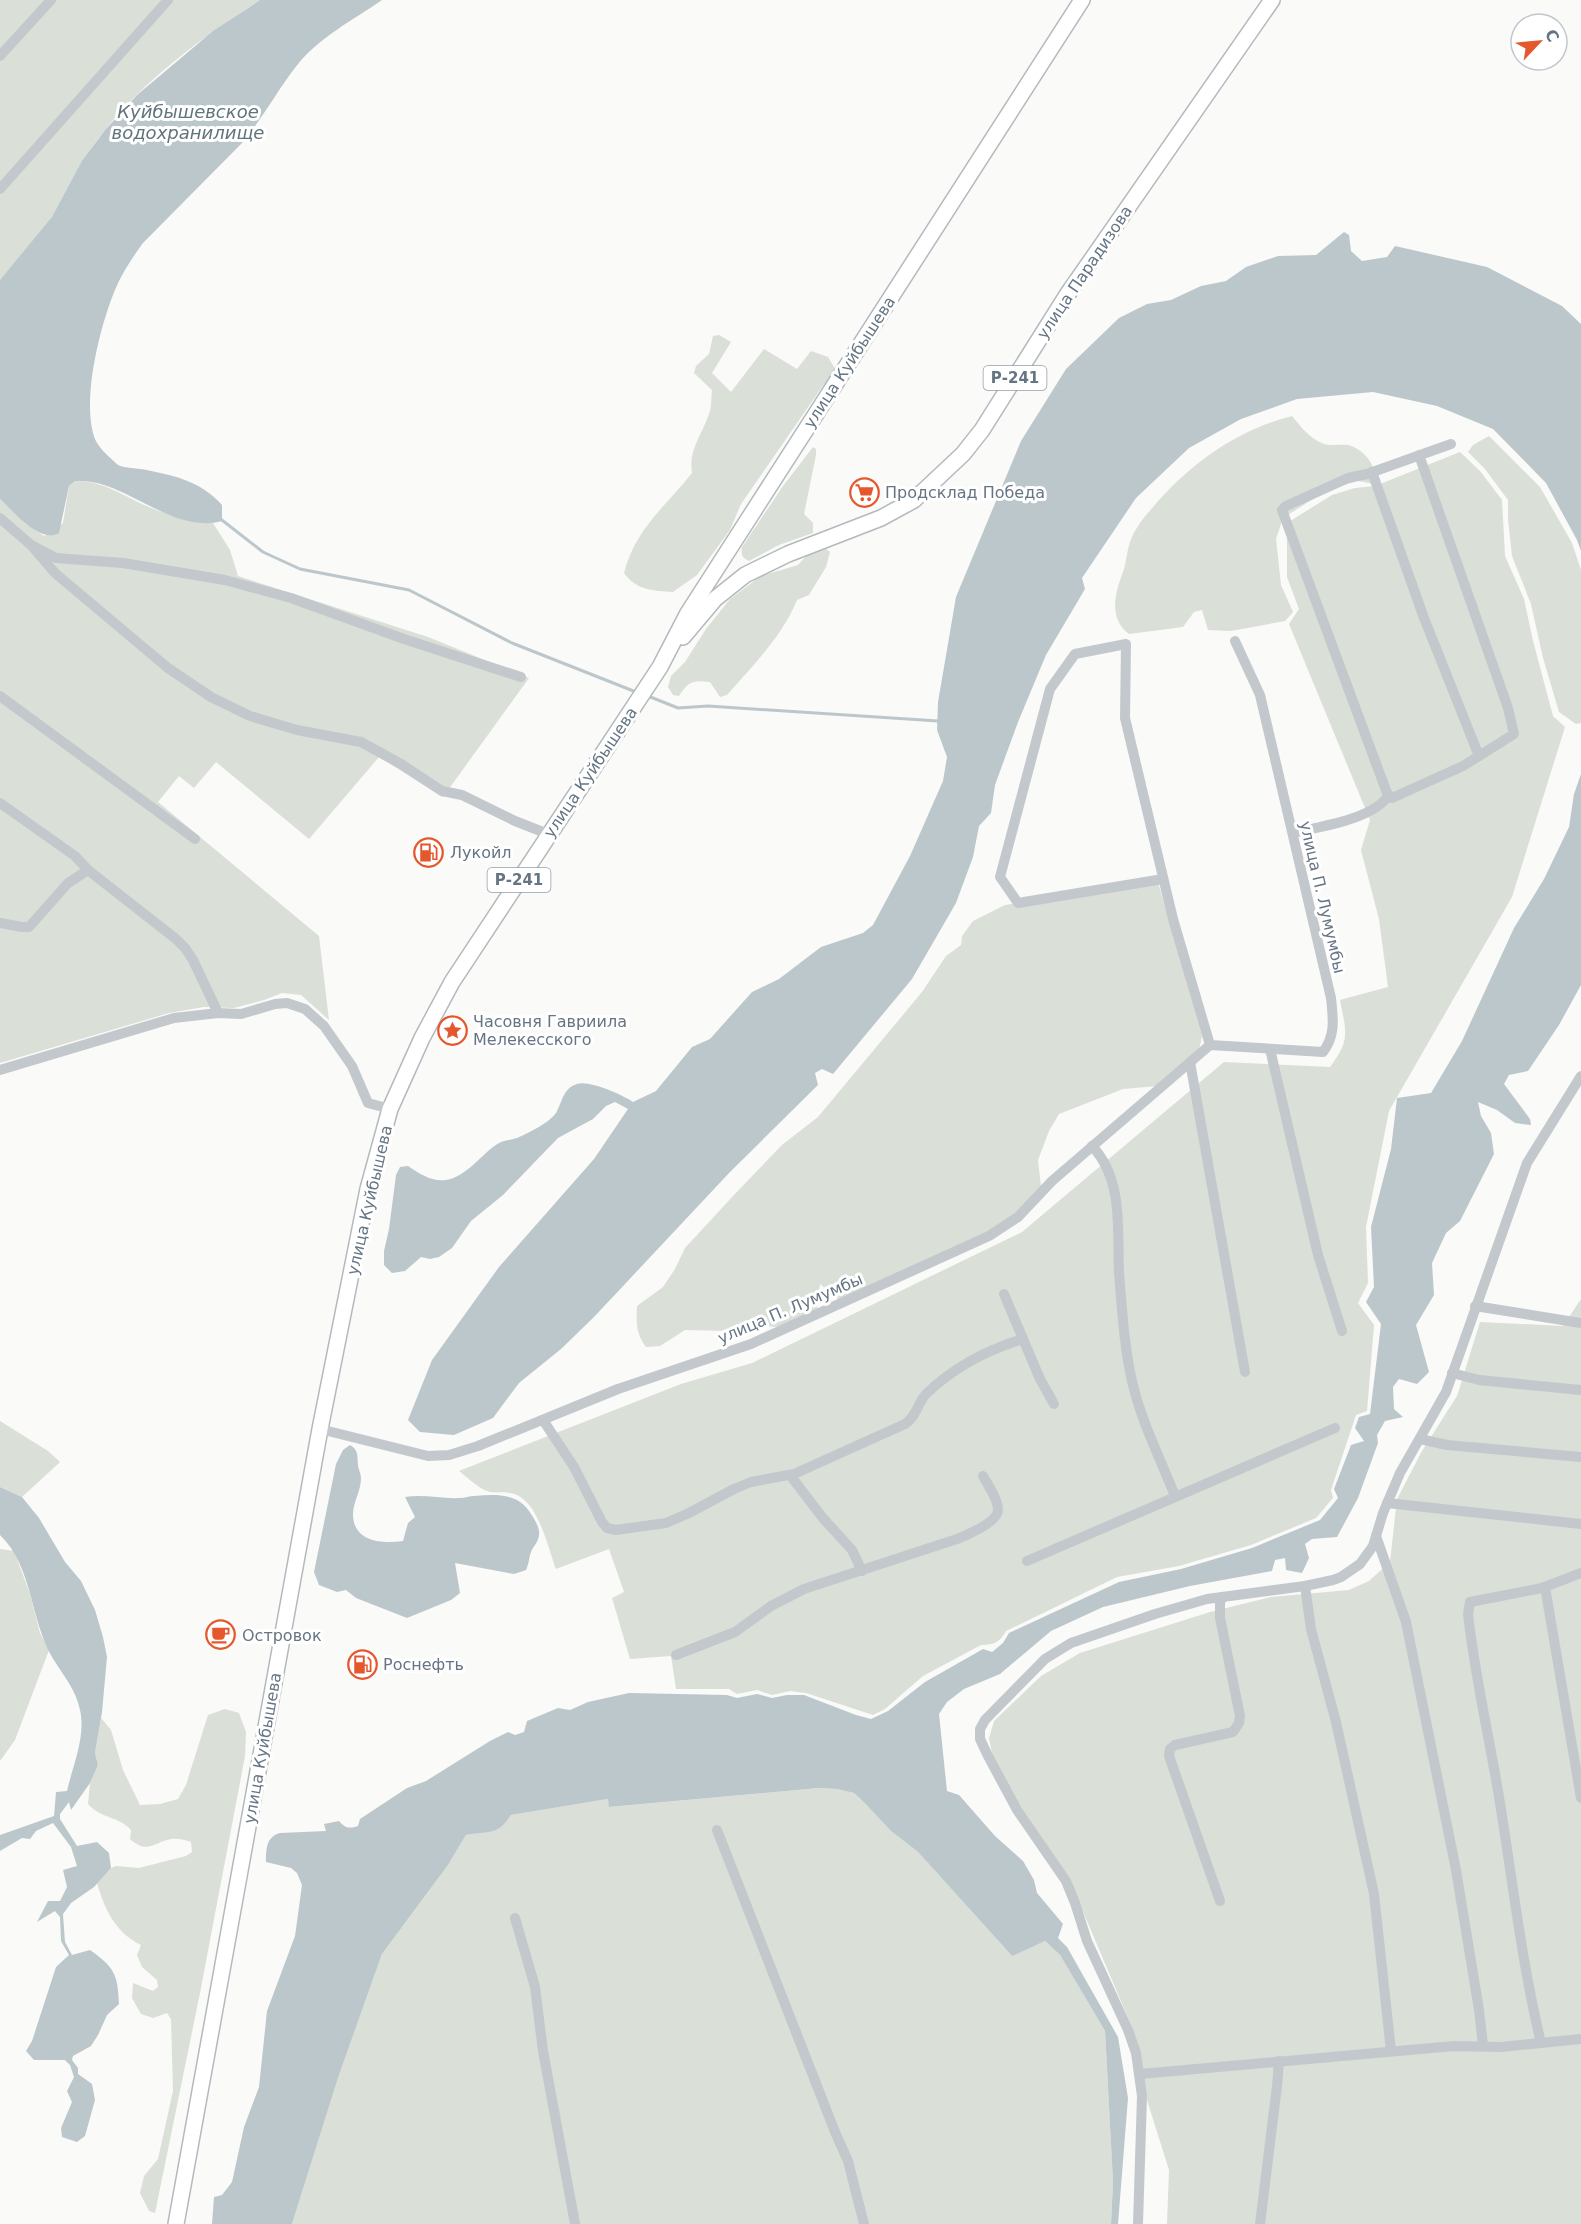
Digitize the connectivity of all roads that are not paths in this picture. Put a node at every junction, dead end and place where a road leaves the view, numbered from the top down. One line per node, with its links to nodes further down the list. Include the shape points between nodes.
1 (51, 0): 5 (street)
2 (168, 0): 6 (street)
3 (1082, 0): 13 (highway, улица Куйбышева, via 688,613)
4 (1272, 0): 13 (highway, улица Парадизова / Р-241, via 1067,295 963,454 914,500 745,575 715,599)
5 (0, 57)
6 (0, 189)
7 (1451, 444): 8 (street)
8 (1419, 455): 9 (street); 16 (street, via 1513,725 1514,734)
9 (1372, 472): 16 (street); 17 (street, via 1348,478 1282,510)
10 (0, 518): 11 (street)
11 (31, 545): 14 (street, via 56,558 123,563 225,580 291,598); 20 (street, via 81,595 168,668 211,698 250,716 297,730 361,742 385,753 442,791 476,800)
12 (1235, 641): 19 (street, улица П. Лумумбы, via 1260,695)
13 (663, 661): 20 (highway, улица Куйбышева / Р-241)
14 (521, 677)
15 (0, 696): 21 (street)
16 (1479, 756): 17 (street, via 1392,798)
17 (1389, 795): 19 (street, via 1374,809)
18 (0, 803): 22 (street, via 75,856)
19 (1293, 833): 27 (street, улица П. Лумумбы, via 1331,998 1333,1029 1323,1052)
20 (548, 834): 31 (highway, улица Куйбышева / Р-241, via 452,982)
21 (195, 839)
22 (88, 870): 24 (street, via 68,883 29,927); 25 (street, via 185,948)
23 (1163, 879): 23 (street, via 1125,718 1126,644 1075,654 1050,688 1000,878 1018,903); 26 (street)
24 (0, 923)
25 (218, 1013): 29 (street, via 174,1018); 31 (street, via 241,1014 286,1003 314,1014 333,1036 368,1103)
26 (1210, 1045): 27 (street, улица П. Лумумбы); 28 (street, улица П. Лумумбы)
27 (1270, 1049): 36 (street, via 1318,1255)
28 (1190, 1062): 32 (street, улица П. Лумумбы); 38 (street)
29 (0, 1070)
30 (1581, 1076): 34 (street, via 1527,1163)
31 (390, 1109): 44 (highway, улица Куйбышева / Р-241, via 368,1189)
32 (1092, 1146): 42 (street, улица П. Лумумбы, via 1018,1217 989,1236 751,1344 618,1389); 49 (street, via 1108,1167 1114,1190 1126,1352 1132,1382)
33 (1004, 1294): 37 (street)
34 (1475, 1306): 35 (street); 39 (street)
35 (1581, 1323)
36 (1342, 1331)
37 (1023, 1339): 41 (street); 47 (street, via 981,1354 947,1377 922,1398 912,1419 905,1424)
38 (1245, 1372)
39 (1452, 1373): 40 (street, via 1479,1380); 45 (street)
40 (1581, 1390)
41 (1054, 1404)
42 (543, 1420): 44 (street, улица П. Лумумбы, via 449,1455 428,1456); 47 (street, via 607,1528 652,1526 677,1520 751,1482)
43 (1335, 1428): 49 (street)
44 (320, 1429): 70 (highway, улица Куйбышева / Р-241)
45 (1420, 1439): 46 (street); 50 (street)
46 (1581, 1457)
47 (790, 1475): 54 (street, via 852,1550)
48 (983, 1476): 54 (street, via 997,1504 997,1516 957,1539)
49 (1175, 1496): 53 (street)
50 (1387, 1503): 51 (street); 52 (street)
51 (1581, 1524)
52 (1376, 1536): 56 (street, via 1368,1554 1351,1571); 66 (street, via 1406,1622 1456,1870)
53 (1027, 1561)
54 (862, 1570): 59 (street, via 804,1589 771,1606 735,1632)
55 (1581, 1573): 57 (street)
56 (1305, 1586): 58 (street); 67 (street, via 1311,1629 1374,1894)
57 (1545, 1587): 60 (street); 65 (street, via 1470,1602 1468,1614 1524,1966)
58 (1222, 1597): 62 (street, via 1220,1618 1239,1723 1233,1732 1175,1745 1169,1756); 69 (street, via 1155,1614 1056,1651 980,1729 980,1739 1001,1783 1066,1881 1087,1941 1128,2030)
59 (676, 1655)
60 (1581, 1798)
61 (717, 1830): 72 (street, via 846,2154)
62 (1220, 1901)
63 (515, 1918): 71 (street, via 536,1987 544,2062)
64 (1581, 2039): 65 (street)
65 (1541, 2043): 66 (street)
66 (1483, 2045): 67 (street)
67 (1391, 2051): 68 (street)
68 (1279, 2061): 69 (street); 74 (street)
69 (1140, 2074): 73 (street)
70 (176, 2224)
71 (574, 2224)
72 (864, 2224)
73 (1138, 2224)
74 (1260, 2224)

